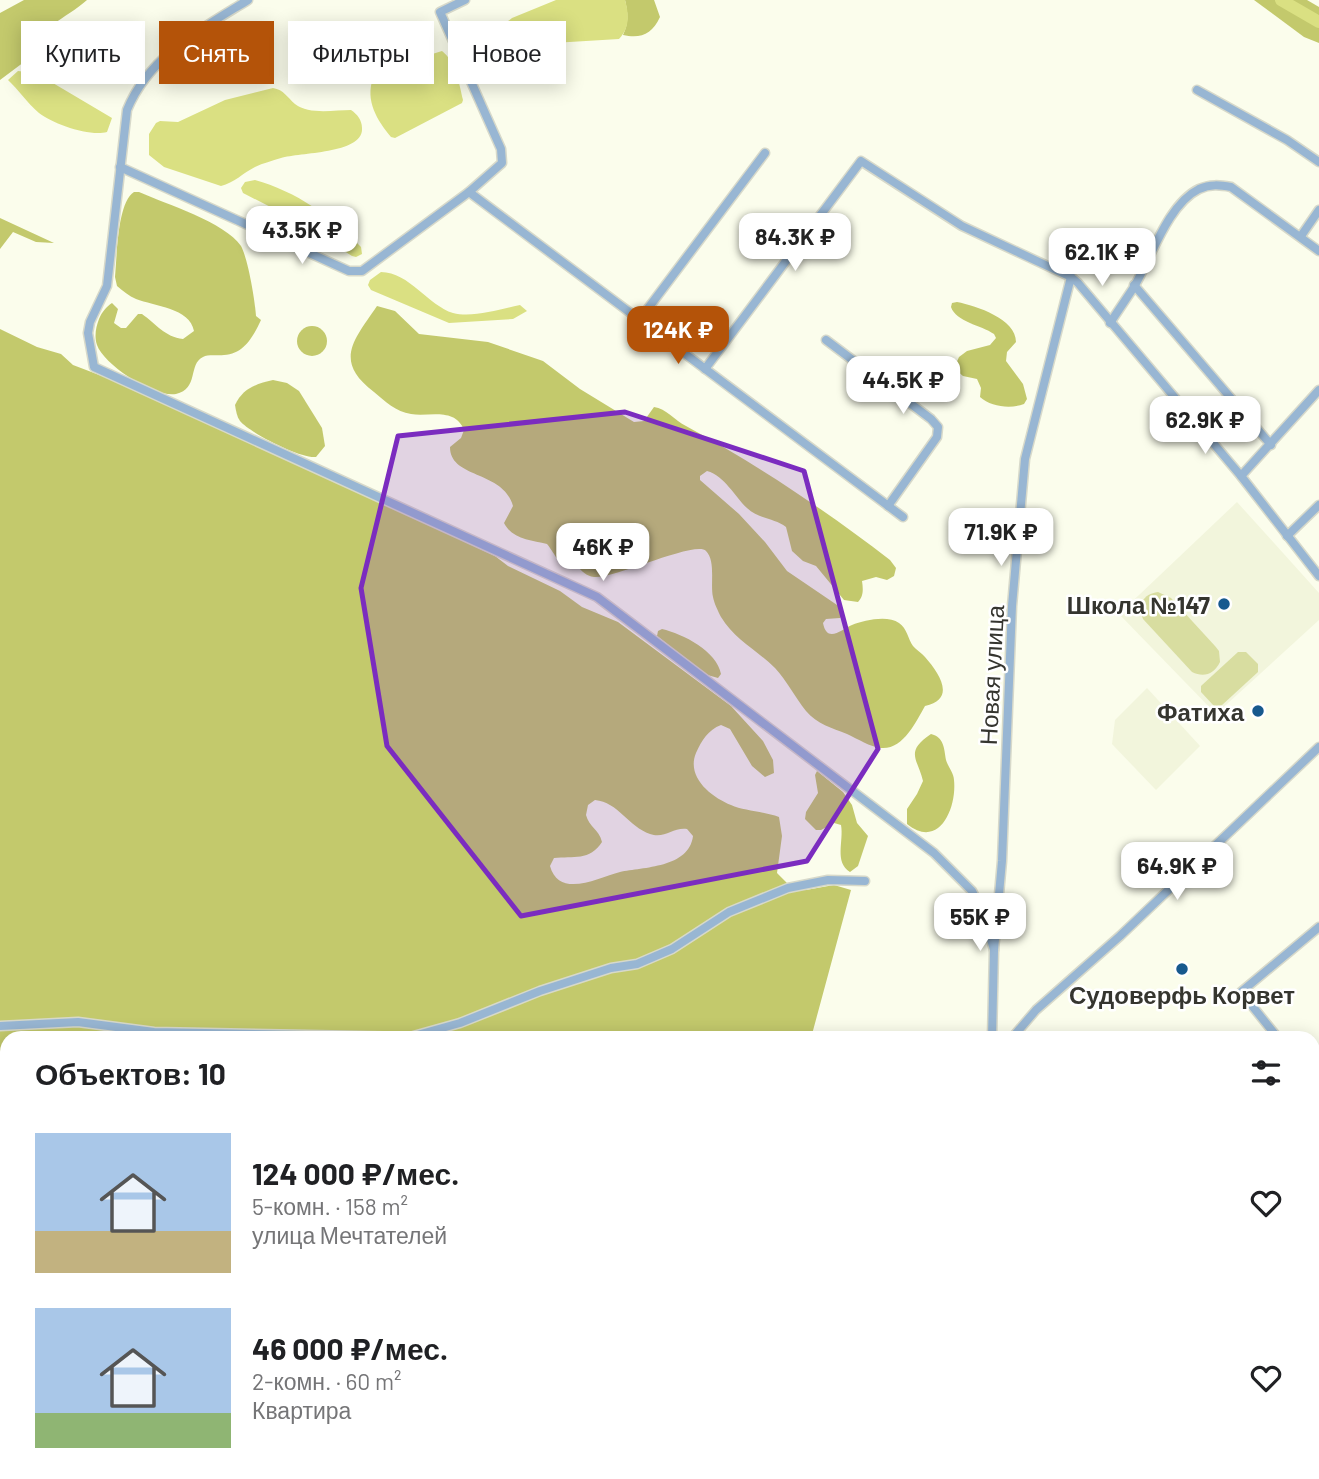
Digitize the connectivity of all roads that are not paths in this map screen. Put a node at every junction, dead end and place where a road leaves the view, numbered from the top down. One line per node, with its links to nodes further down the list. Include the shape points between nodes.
1 (248, 0): 6 (street, via 162,58 141,83 127,110)
2 (465, 0): 7 (street, via 440,12 502,155 499,168)
3 (1197, 90): 5 (street)
4 (765, 153): 13 (street)
5 (1319, 162)
6 (120, 167): 7 (street, via 352,272 366,269); 28 (street, via 107,286 88,333 94,366 597,597 934,853 972,891)
7 (469, 192): 13 (street)
8 (1319, 210): 9 (street)
9 (1301, 236): 10 (street); 12 (street, via 1231,187 1210,186 1190,196 1171,218)
10 (1319, 251)
11 (1071, 277): 14 (street); 16 (street, via 962,226 861,161); 28 (street, Новая улица, via 1025,459 1012,606)
12 (1134, 285): 14 (street); 18 (street)
13 (640, 318): 16 (street)
14 (1110, 323): 19 (street)
15 (826, 340): 21 (street, via 938,427 937,437)
16 (705, 369): 21 (street)
17 (1319, 390): 18 (street)
18 (1271, 445): 19 (street)
19 (1241, 476): 23 (street)
20 (1319, 505): 23 (street)
21 (888, 506): 22 (street)
22 (903, 517)
23 (1287, 536): 24 (street)
24 (1319, 576)
25 (1319, 747): 33 (street)
26 (865, 881): 31 (street, via 828,880 788,888 729,912 672,949 637,964 540,991)
27 (1319, 927): 34 (street, via 1241,992)
28 (994, 950): 32 (street, Новая улица)
29 (0, 1026): 30 (street, via 78,1022)
30 (146, 1031)
31 (432, 1031)
32 (992, 1031)
33 (1018, 1031)
34 (1272, 1031)

